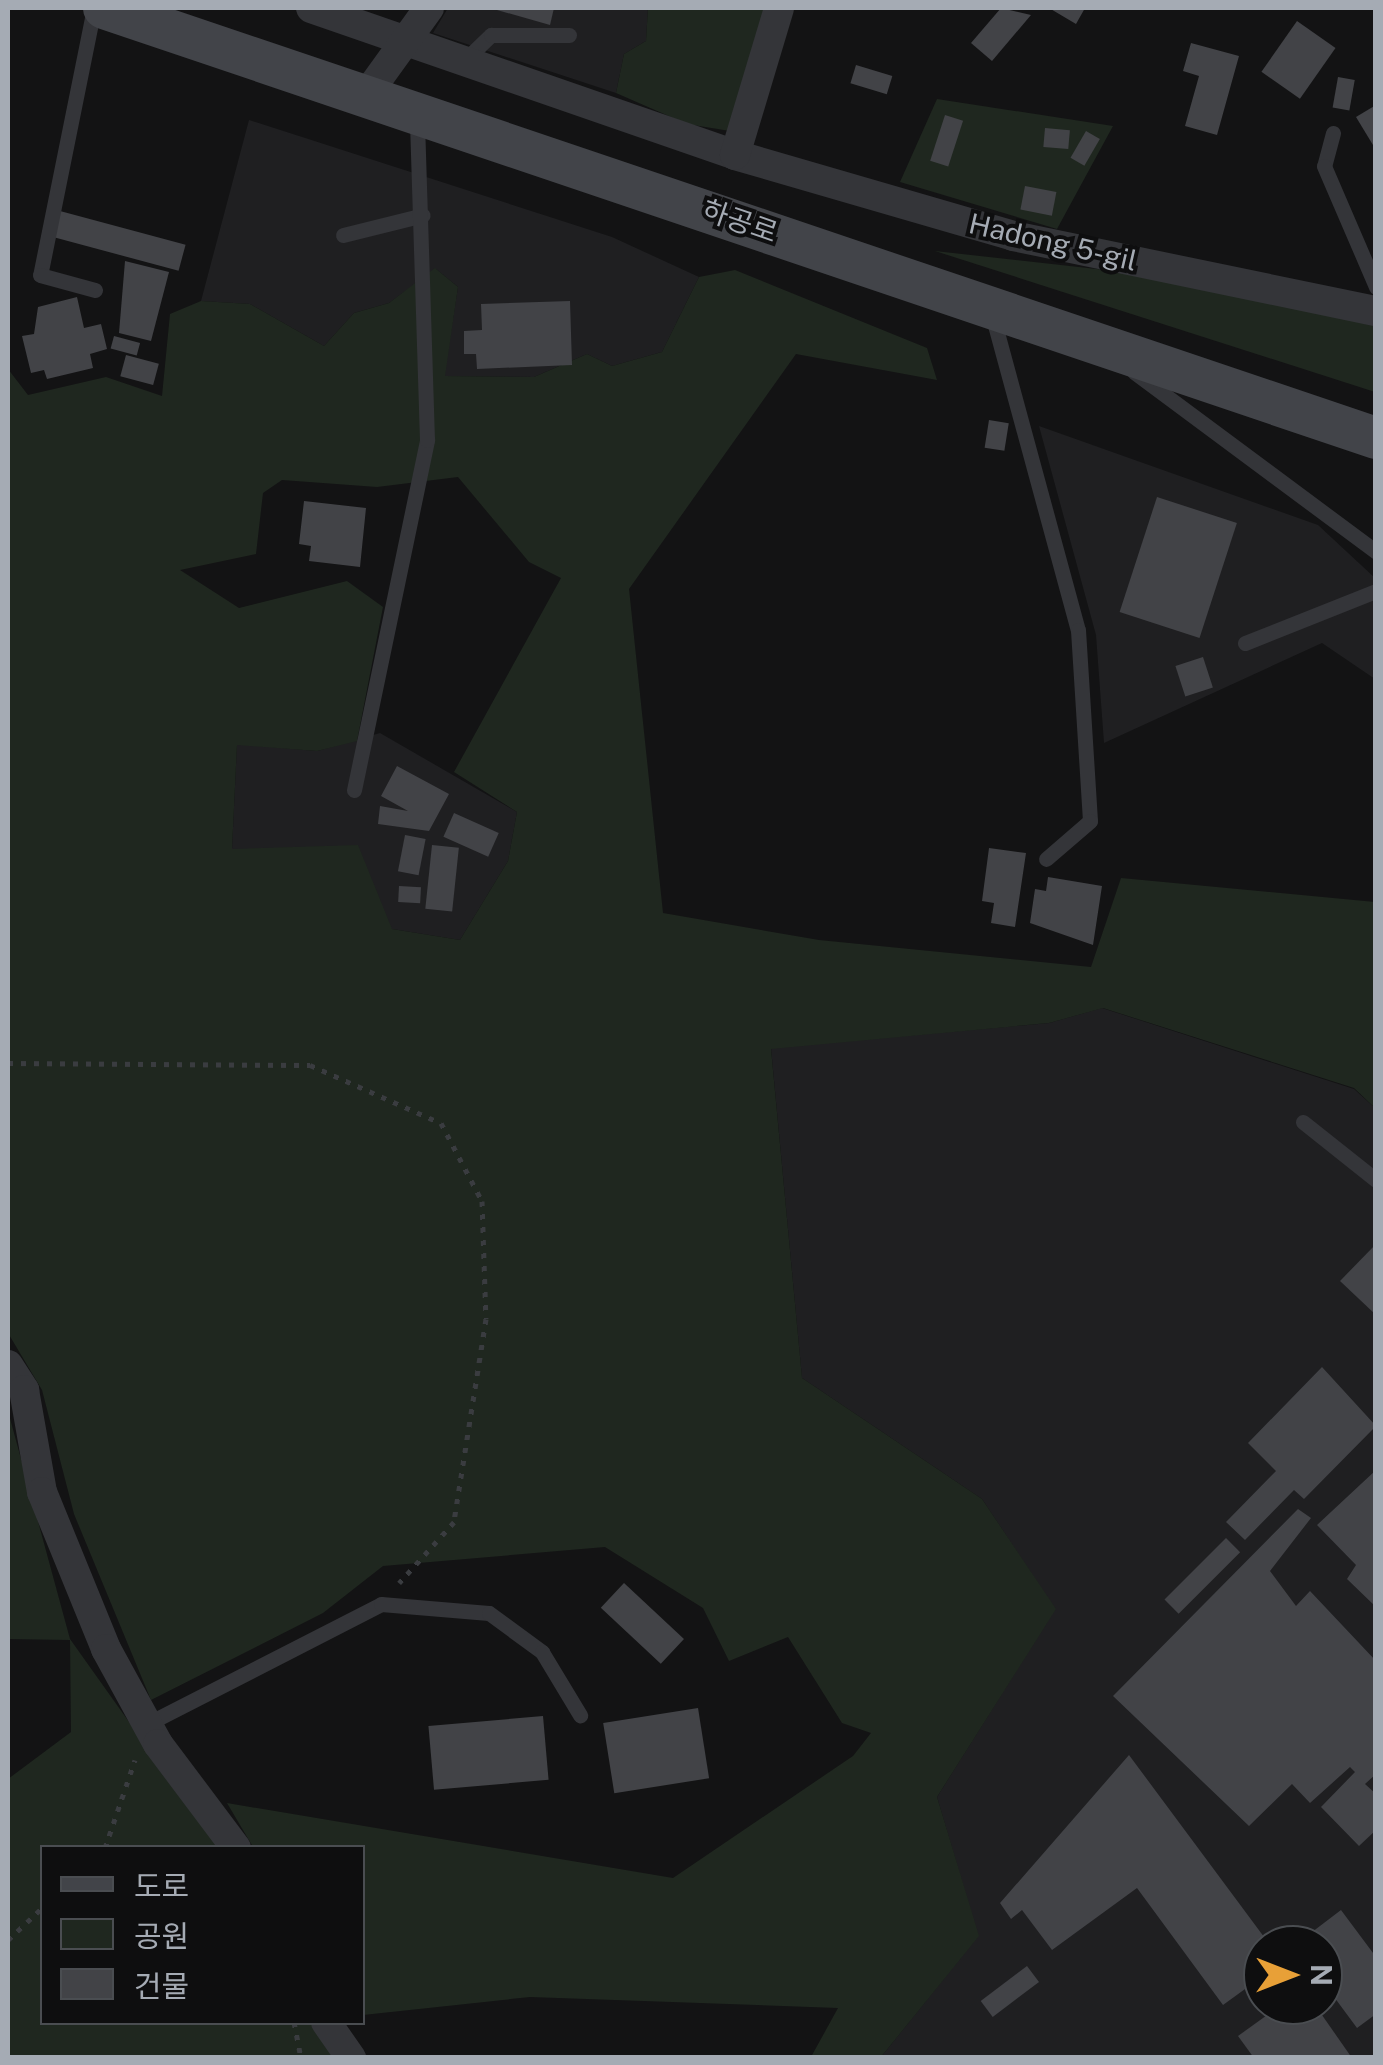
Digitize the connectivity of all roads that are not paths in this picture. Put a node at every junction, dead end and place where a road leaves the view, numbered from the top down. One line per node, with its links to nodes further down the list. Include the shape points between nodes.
1 (94, 8): 16 (lane, via 40,275)
2 (104, 8): 9 (main road, 하공로)
3 (312, 8): 7 (street, Hadong 5-gil)
4 (429, 8): 7 (street)
5 (779, 8): 12 (street)
6 (569, 34): 8 (lane, via 491,34)
7 (411, 38): 8 (street, Hadong 5-gil); 9 (street)
8 (466, 59): 12 (street, Hadong 5-gil)
9 (367, 94): 10 (main road, 하공로)
10 (416, 110): 13 (lane); 17 (main road, 하공로)
11 (1333, 132): 15 (lane, via 1328,182)
12 (735, 155): 18 (street, Hadong 5-gil, via 1013,236)
13 (423, 214): 14 (lane); 24 (lane, via 427,440)
14 (343, 235)
15 (1376, 286)
16 (94, 290)
17 (990, 306): 19 (main road, 하공로); 25 (lane, via 1078,630 1090,821)
18 (1376, 310)
19 (1095, 342): 20 (main road, 하공로); 21 (lane)
20 (1376, 438)
21 (1376, 552)
22 (1376, 591): 23 (lane)
23 (1244, 643)
24 (354, 790)
25 (1046, 859)
26 (1303, 1122): 27 (lane)
27 (1376, 1180)
28 (8, 1364): 30 (street, via 24,1390 42,1492)
29 (580, 1715): 30 (lane, via 542,1652 489,1612 381,1604)
30 (147, 1724): 31 (street)
31 (234, 1845)
32 (328, 2025): 33 (street)
33 (351, 2058)

